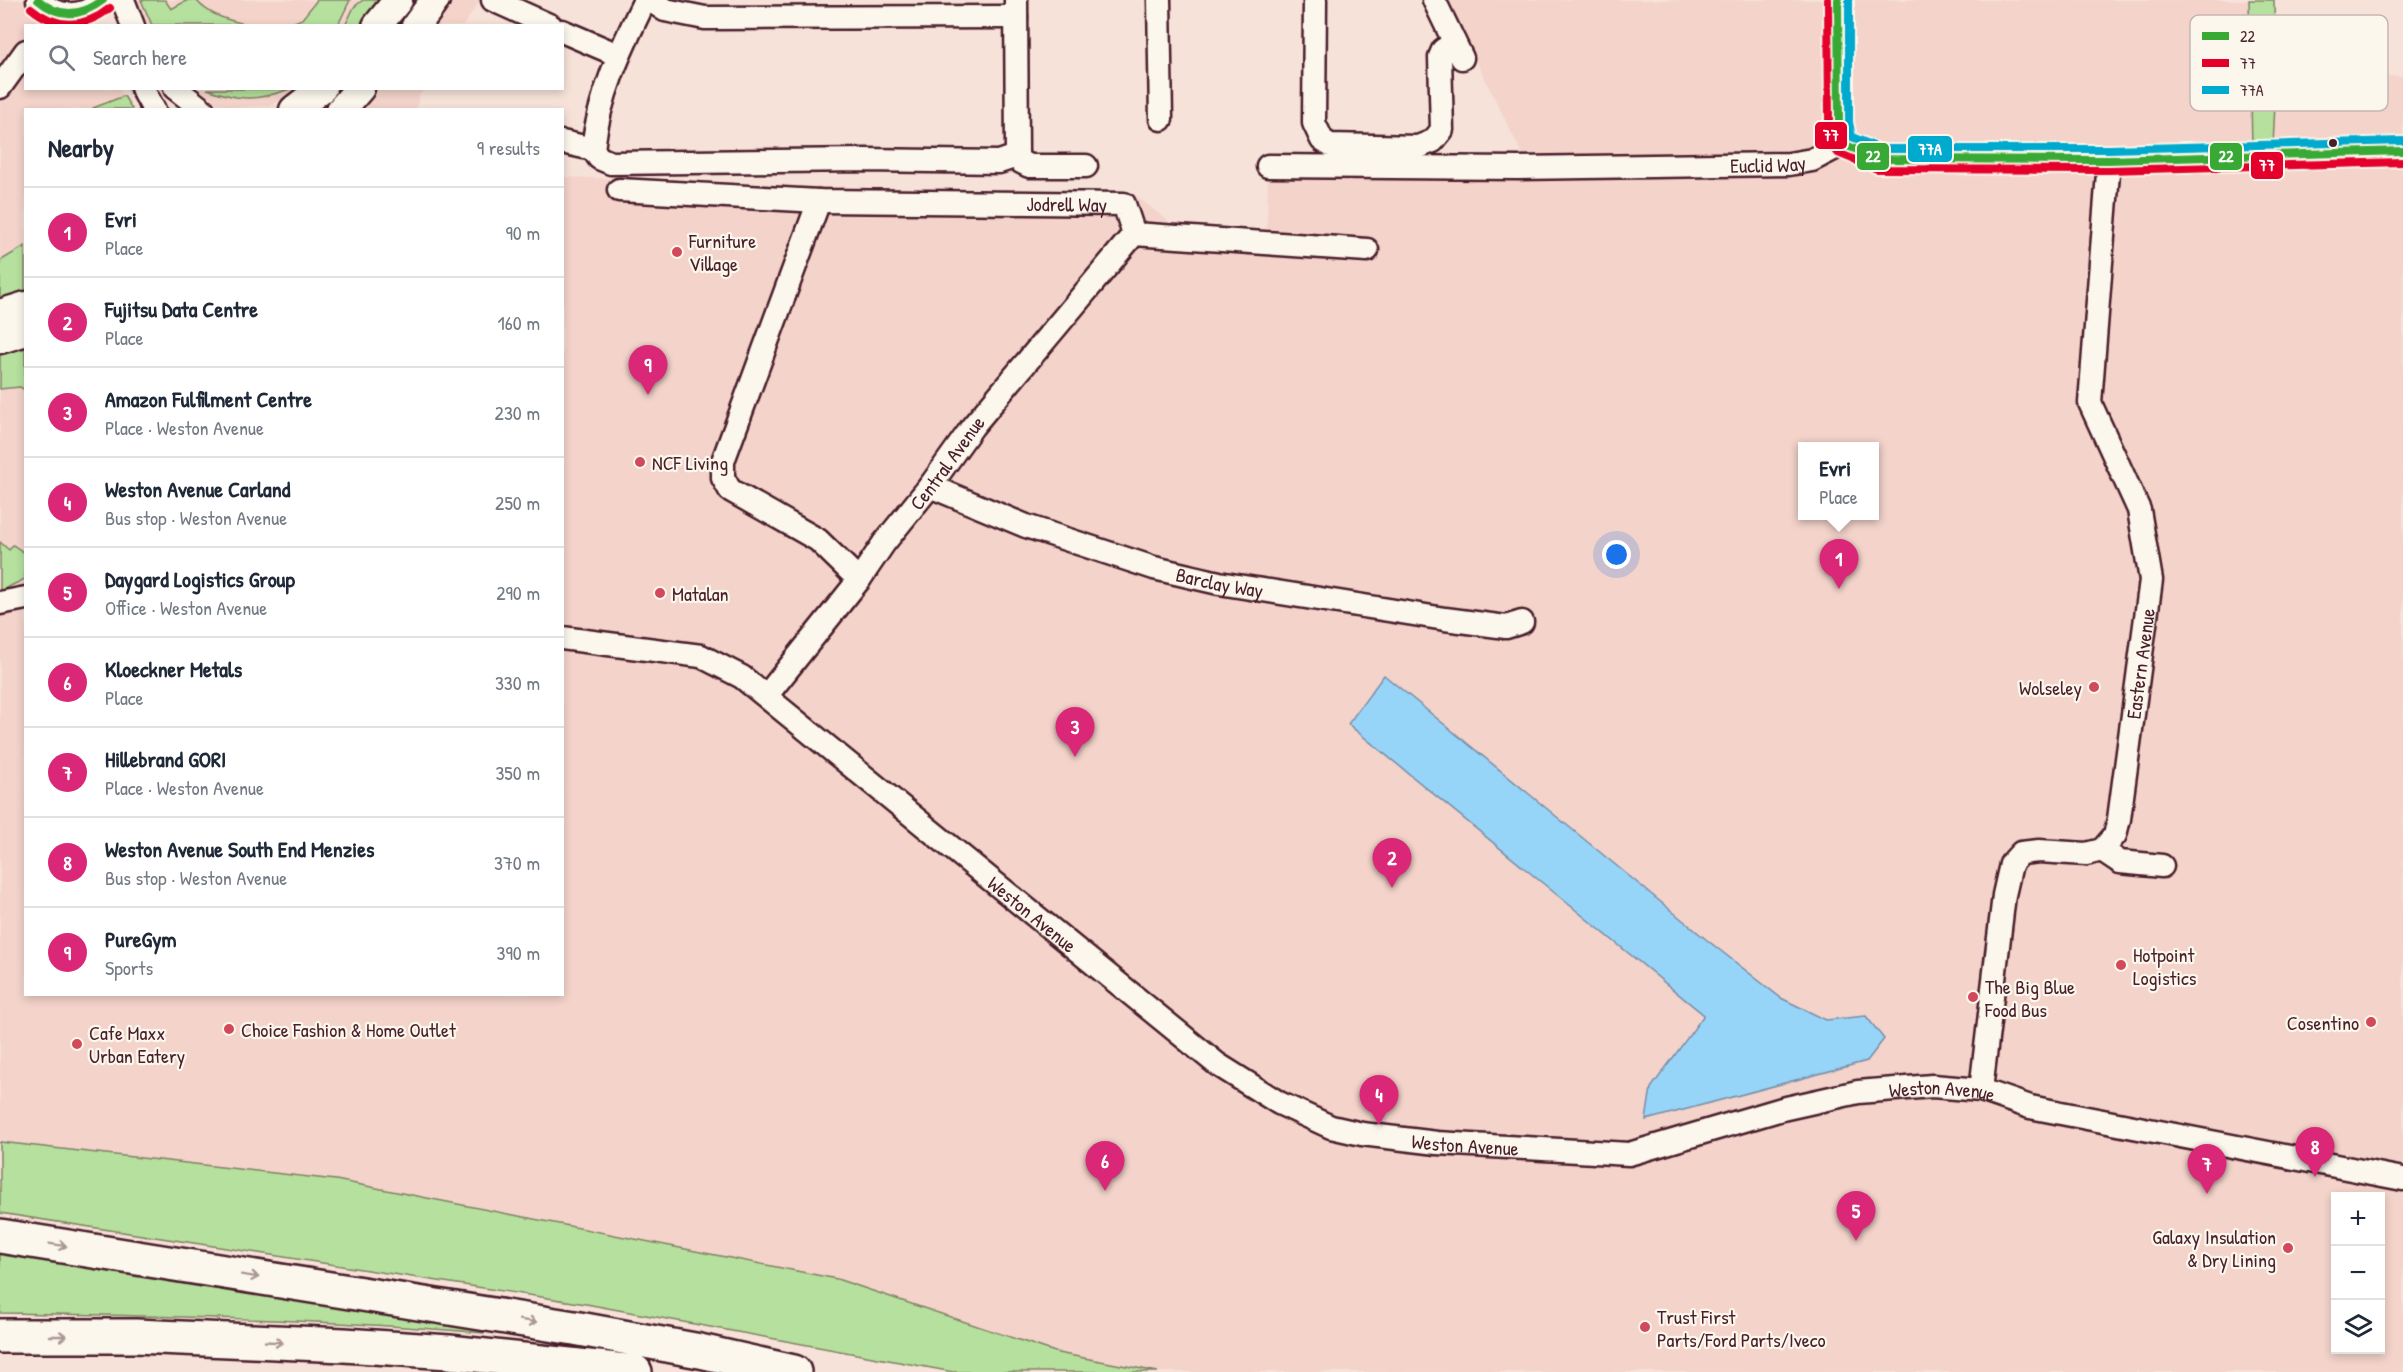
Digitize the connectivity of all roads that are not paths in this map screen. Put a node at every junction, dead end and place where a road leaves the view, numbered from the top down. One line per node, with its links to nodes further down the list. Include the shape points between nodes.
1 (103, 0): 14 (street)
2 (123, 0): 15 (street)
3 (398, 0): 16 (main road)
4 (435, 0): 17 (main road)
5 (493, 0): 18 (street)
6 (645, 0): 21 (street)
7 (650, 0): 12 (street, via 665,10 705,18)
8 (1159, 0): 31 (street)
9 (1315, 0): 10 (street, via 1314,123 1322,141 1330,145 1418,147 1433,141 1442,130 1440,57 1443,50 1458,51)
10 (1434, 0)
11 (1838, 0): 33 (street, via 1839,123)
12 (1016, 9): 36 (street)
13 (40, 11): 14 (street)
14 (91, 19)
15 (132, 24)
16 (379, 24)
17 (417, 24)
18 (547, 24)
19 (564, 31): 21 (street)
20 (24, 54): 22 (street)
21 (618, 55): 34 (street, via 604,92)
22 (0, 87)
23 (143, 90): 27 (street)
24 (178, 90): 28 (street)
25 (319, 90): 29 (main road)
26 (358, 90): 30 (main road)
27 (153, 108)
28 (200, 108)
29 (297, 108)
30 (343, 108)
31 (1161, 119)
32 (564, 142): 34 (street)
33 (1843, 144): 37 (street, via 1879,159); 39 (street, Euclid Way, via 1812,160 1789,164)
34 (594, 149): 36 (street, via 599,158 614,163 999,162)
35 (2403, 151): 37 (street)
36 (1017, 156): 38 (street, via 1029,166)
37 (2109, 160): 55 (street, Eastern Avenue, via 2090,403 2139,510 2151,580 2120,819 2115,836)
38 (1086, 166)
39 (1268, 166)
40 (619, 190): 41 (street)
41 (819, 201): 42 (street, Jodrell Way, via 1124,204); 49 (street, via 723,461 723,478 730,490 818,540)
42 (1134, 234): 43 (street); 48 (street, Central Avenue, via 973,426)
43 (1367, 250)
44 (24, 307): 45 (main road)
45 (0, 314)
46 (24, 332): 47 (main road)
47 (0, 339)
48 (930, 486): 49 (street, Central Avenue); 52 (street, Barclay Way, via 1026,526 1154,568 1219,583 1506,627)
49 (859, 580): 54 (street, Central Avenue)
50 (24, 598): 51 (street)
51 (0, 603)
52 (1522, 622)
53 (564, 638): 54 (street, Weston Avenue, via 701,656)
54 (767, 695): 57 (street, Weston Avenue, via 1217,1064 1279,1103 1332,1127 1437,1143 1629,1154 1782,1109 1858,1092 1932,1086)
55 (2102, 850): 56 (street, via 2120,862); 57 (street, via 2086,854 2039,850 2021,853 2011,864)
56 (2162, 866)
57 (1981, 1090): 58 (street, Weston Avenue, via 2030,1107)
58 (2403, 1179)
59 (0, 1236): 62 (highway, one-way to 62, via 574,1328)
60 (0, 1336): 61 (highway, one-way to 61, via 135,1336 344,1345)
61 (635, 1372)
62 (794, 1372)

